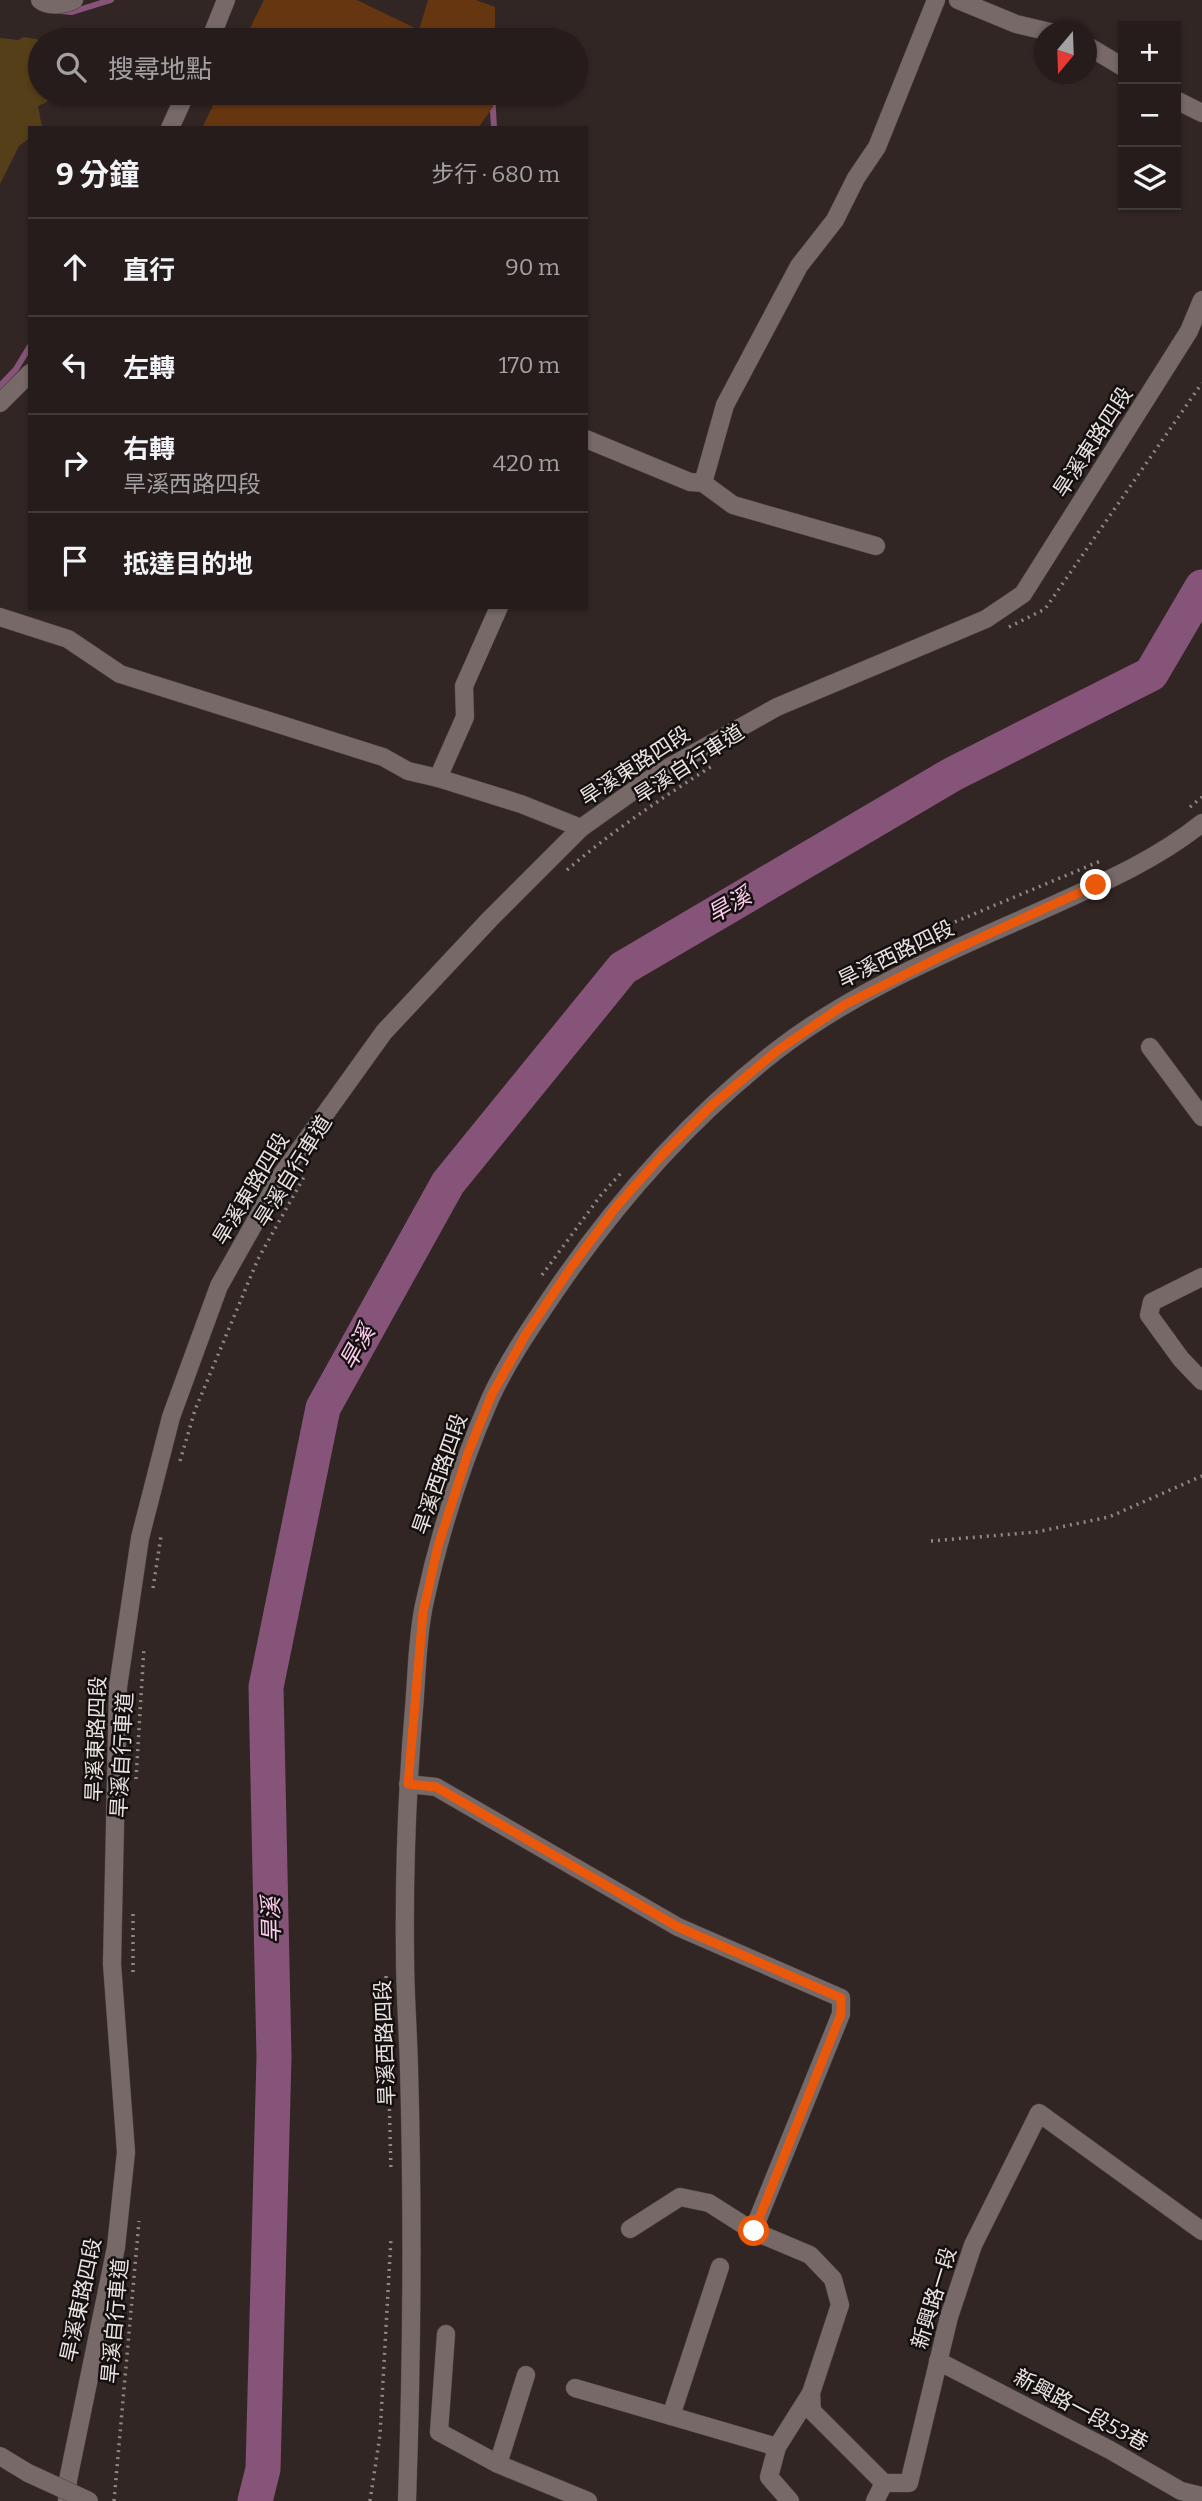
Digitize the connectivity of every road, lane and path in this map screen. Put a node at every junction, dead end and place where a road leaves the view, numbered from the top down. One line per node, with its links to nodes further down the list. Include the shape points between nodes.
1 (40, 0): 2 (street, via 66,4)
2 (74, 0)
3 (226, 0): 6 (street)
4 (936, 0): 19 (street, via 877,147 835,220 799,266 725,405)
5 (958, 0): 7 (street)
6 (215, 28)
7 (1034, 28)
8 (1097, 51): 9 (street)
9 (1118, 64)
10 (1181, 102): 12 (street)
11 (181, 105): 13 (street)
12 (1202, 113)
13 (171, 126)
14 (1202, 300): 29 (street, 旱溪東路四段, via 1182,342 1023,594 986,619 777,707 657,774)
15 (28, 375): 17 (street)
16 (1202, 383): 23 (path, via 1045,609)
17 (0, 403)
18 (588, 440): 19 (street, via 690,482)
19 (703, 483): 20 (street, via 733,505)
20 (876, 546)
21 (498, 609): 25 (street, via 464,686 465,717)
22 (0, 617): 25 (street, via 68,639 120,674)
23 (1004, 630)
24 (718, 762): 31 (path, 旱溪自行車道, via 623,826)
25 (438, 778): 29 (street)
26 (1202, 797): 27 (path)
27 (1184, 812)
28 (1202, 823): 47 (street, 旱溪西路四段, via 1139,864 844,1005 778,1050 712,1105 616,1207 526,1334 492,1394 468,1453 438,1546 423,1612)
29 (581, 828): 69 (street, 旱溪東路四段, via 384,1032 282,1174 219,1286 171,1417 140,1538 118,1687 112,1964 126,2152 116,2246)
30 (1102, 860): 32 (path, via 950,925)
31 (561, 875)
32 (868, 969)
33 (1150, 1047): 34 (street)
34 (1202, 1117)
35 (626, 1167): 38 (path)
36 (304, 1177): 40 (path, 旱溪自行車道, via 258,1259 195,1410)
37 (1202, 1277): 39 (street, via 1152,1302 1149,1315)
38 (540, 1278)
39 (1202, 1381)
40 (178, 1470)
41 (1202, 1476): 43 (path, via 1109,1517 1036,1532)
42 (162, 1531): 44 (path)
43 (931, 1541)
44 (152, 1595)
45 (144, 1647): 46 (path, 旱溪自行車道)
46 (136, 1783)
47 (408, 1784): 55 (street, via 436,1787 678,1927 841,1998 841,2014); 73 (street, 旱溪西路四段, via 405,1954 412,2209)
48 (133, 1913): 50 (path)
49 (386, 1968): 51 (path)
50 (133, 1978)
51 (391, 2177)
52 (138, 2208): 71 (path, 旱溪自行車道)
53 (630, 2230): 55 (street, via 680,2197 709,2203)
54 (392, 2231): 72 (path, via 380,2435)
55 (754, 2231): 62 (street, via 810,2255 833,2279 840,2305)
56 (1202, 2231): 59 (street, 新興路一段, via 1039,2113 973,2245)
57 (720, 2267): 63 (street)
58 (446, 2334): 66 (street, via 439,2432)
59 (938, 2361): 67 (street, 新興路一段, via 909,2483); 68 (street, 新興路一段53巷, via 1181,2491)
60 (526, 2375): 66 (street)
61 (575, 2388): 63 (street)
62 (811, 2393): 64 (street); 67 (street, via 812,2411)
63 (671, 2416): 64 (street)
64 (777, 2447): 75 (street, via 769,2477)
65 (0, 2456): 70 (street, bridge)
66 (498, 2464): 74 (street)
67 (884, 2483): 76 (street)
68 (1202, 2496)
69 (67, 2501)
70 (89, 2501)
71 (114, 2501)
72 (370, 2501)
73 (407, 2501)
74 (588, 2501)
75 (790, 2501)
76 (876, 2501)

